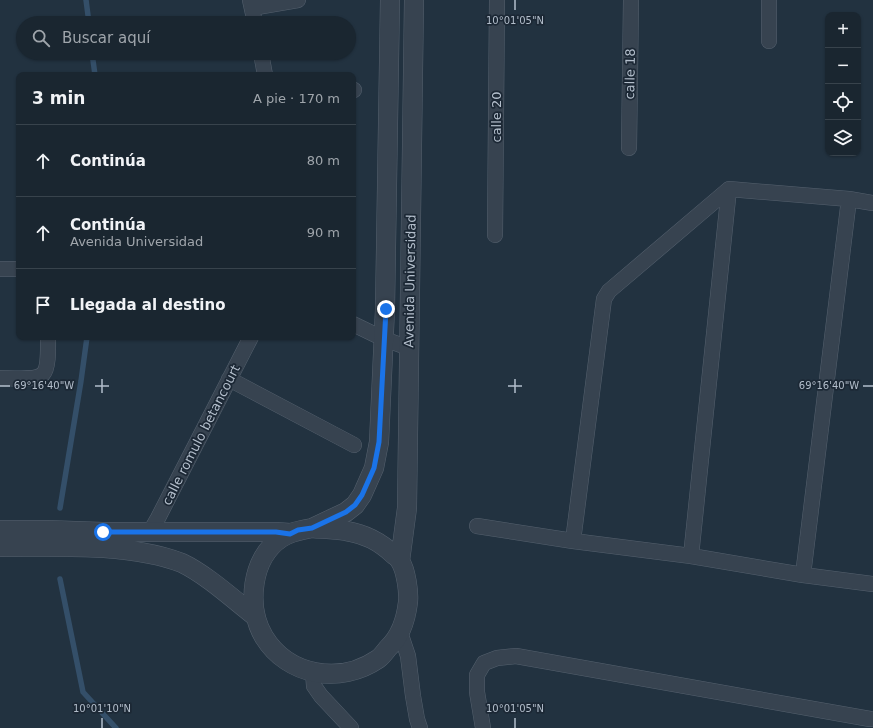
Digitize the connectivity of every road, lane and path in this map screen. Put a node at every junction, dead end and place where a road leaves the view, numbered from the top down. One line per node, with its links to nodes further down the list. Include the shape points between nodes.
1 (298, 0): 7 (street)
2 (390, 0): 20 (street, Avenida Universidad)
3 (414, 0): 23 (street, Avenida Universidad)
4 (497, 0): 16 (street, calle 20)
5 (630, 0): 12 (street, calle 18)
6 (769, 0): 9 (street)
7 (251, 4): 8 (street)
8 (254, 16)
9 (769, 41)
10 (262, 60): 11 (street)
11 (264, 72)
12 (629, 148)
13 (729, 189): 14 (street); 32 (street, via 609,291 604,299); 34 (street)
14 (849, 199): 15 (street); 36 (street)
15 (873, 203)
16 (495, 235)
17 (0, 269): 18 (street)
18 (16, 269)
19 (356, 325): 20 (street)
20 (384, 339): 23 (street); 28 (street, Avenida Universidad, via 379,442 374,468 355,505)
21 (48, 340): 24 (street, via 47,367 43,374 35,378)
22 (249, 340): 25 (street, calle romulo betancourt)
23 (409, 348): 35 (street, Avenida Universidad, via 407,508)
24 (0, 378)
25 (229, 379): 26 (street); 30 (street, calle romulo betancourt)
26 (354, 445)
27 (477, 526): 32 (street)
28 (312, 528): 31 (street); 35 (street, via 363,535 376,540)
29 (0, 530): 30 (street)
30 (150, 532): 31 (street)
31 (290, 534): 38 (street, via 280,538 269,549 260,565 254,582 253,600)
32 (573, 541): 34 (street)
33 (0, 547): 38 (street, via 80,546 127,549 160,556 201,574)
34 (691, 556): 36 (street)
35 (400, 561): 39 (street, via 409,596 407,614)
36 (803, 575): 37 (street)
37 (873, 584)
38 (256, 617): 40 (street, via 264,636 277,652 293,665)
39 (400, 632): 40 (street, via 378,658 364,667 330,675); 43 (street, via 408,656)
40 (313, 672): 42 (street, via 314,686)
41 (870, 719): 44 (street, via 516,656 497,658 484,663 477,675)
42 (351, 728)
43 (420, 728)
44 (483, 728)

